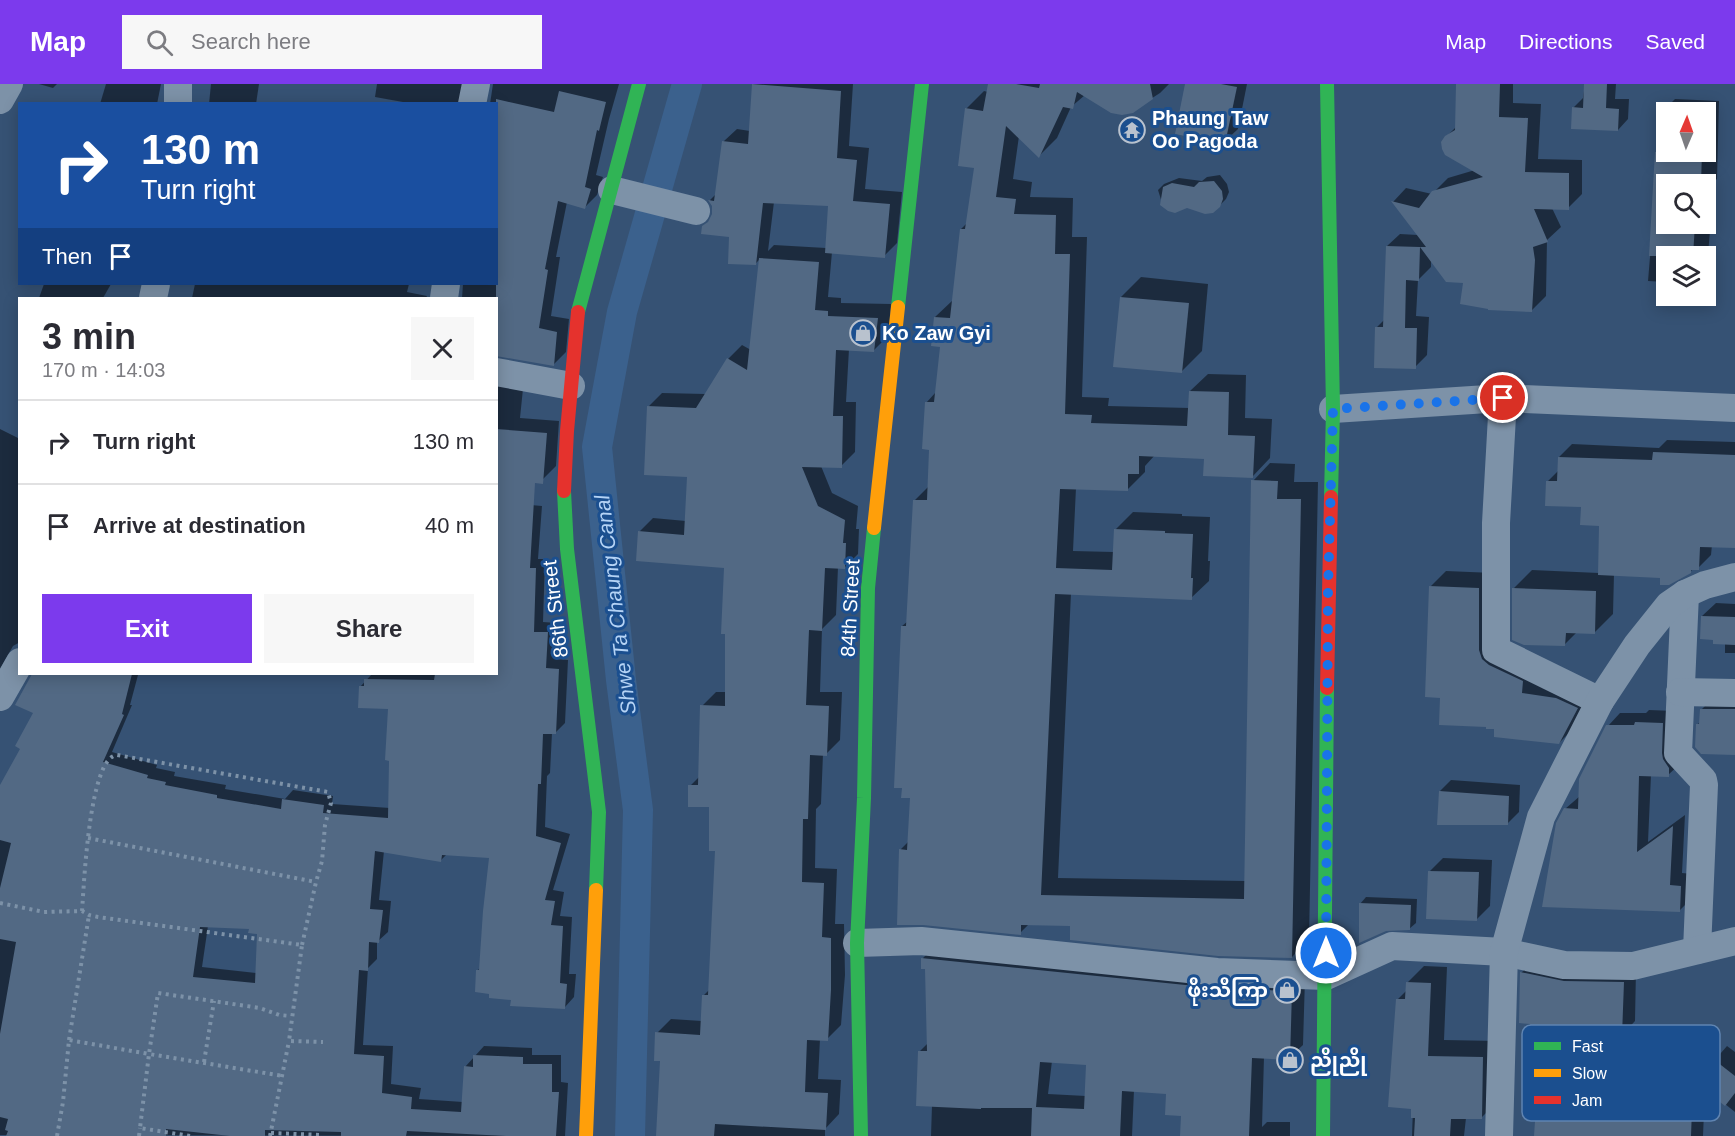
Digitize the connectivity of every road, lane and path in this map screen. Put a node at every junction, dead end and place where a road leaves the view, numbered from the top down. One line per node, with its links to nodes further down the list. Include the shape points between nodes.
1 (9, 84): 7 (street)
2 (178, 84): 8 (street)
3 (476, 84): 9 (street)
4 (639, 84): 10 (main road, 86th Street)
5 (922, 84): 30 (main road, 84th Street, via 868,588)
6 (1327, 84): 16 (main road)
7 (0, 100)
8 (178, 102)
9 (472, 102)
10 (612, 190): 11 (street); 13 (main road, 86th Street, via 578,312)
11 (696, 211)
12 (498, 372): 13 (street)
13 (571, 386): 49 (main road, 86th Street, via 564,508 599,812)
14 (1503, 398): 15 (street); 16 (street); 23 (street, via 1496,523 1496,650)
15 (1735, 408)
16 (1333, 409): 34 (main road)
17 (1735, 577): 18 (street)
18 (1685, 594): 20 (street); 23 (street, via 1669,605 1637,645)
19 (18, 666): 22 (street)
20 (1680, 692): 21 (street); 32 (street, via 1678,753 1704,785)
21 (1735, 693)
22 (0, 697)
23 (1600, 701): 33 (street, via 1541,817)
24 (88, 838): 25 (path); 25 (path, via 98,783 106,760 112,756 323,791 328,792 331,803); 27 (path)
25 (316, 882): 31 (path)
26 (0, 903): 27 (path, via 44,912)
27 (82, 911): 28 (path)
28 (88, 915): 31 (path); 37 (path)
29 (1735, 941): 32 (street)
30 (857, 943): 34 (street, via 921,941 1217,972); 50 (main road, 84th Street)
31 (302, 945): 36 (path)
32 (1697, 950): 33 (street, via 1633,966 1564,965)
33 (1504, 952): 34 (street, via 1392,946); 52 (street)
34 (1326, 976): 51 (main road)
35 (214, 1001): 36 (path); 40 (path, via 158,993); 41 (path)
36 (291, 1016): 38 (path)
37 (69, 1040): 40 (path); 46 (path)
38 (289, 1041): 39 (path); 42 (path)
39 (323, 1042)
40 (149, 1054): 41 (path); 43 (path)
41 (204, 1062): 42 (path)
42 (283, 1076): 44 (path)
43 (140, 1128): 47 (path); 48 (path)
44 (271, 1134): 45 (path)
45 (321, 1135)
46 (57, 1136)
47 (139, 1136)
48 (190, 1136)
49 (586, 1136)
50 (861, 1136)
51 (1323, 1136)
52 (1499, 1136)

